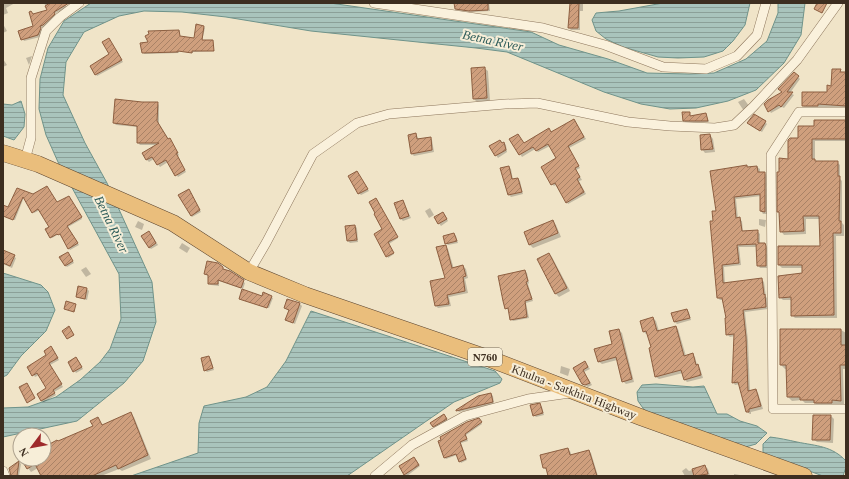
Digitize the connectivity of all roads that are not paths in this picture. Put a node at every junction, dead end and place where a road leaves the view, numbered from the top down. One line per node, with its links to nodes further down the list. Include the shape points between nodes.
1 (79, 3): 7 (street, via 46,31 31,78)
2 (374, 3): 3 (street, via 543,28 605,45 663,67 706,69 738,56 757,35)
3 (766, 3)
4 (838, 3): 8 (street, via 797,60 734,125 715,128 628,122 537,103 389,114 357,123 313,154)
5 (846, 112): 10 (street, via 799,112 771,155 773,409)
6 (3, 153): 7 (highway, N760)
7 (31, 162): 8 (highway, Khulna - Satkhira Highway / N760, via 173,223)
8 (249, 272): 9 (highway, Khulna - Satkhira Highway / N760, via 305,295 485,357)
9 (575, 392): 13 (street, via 528,399 465,416 412,445); 14 (highway, Khulna - Satkhira Highway / N760)
10 (846, 409)
11 (3, 471): 12 (street)
12 (5, 476)
13 (375, 476)
14 (804, 476)

